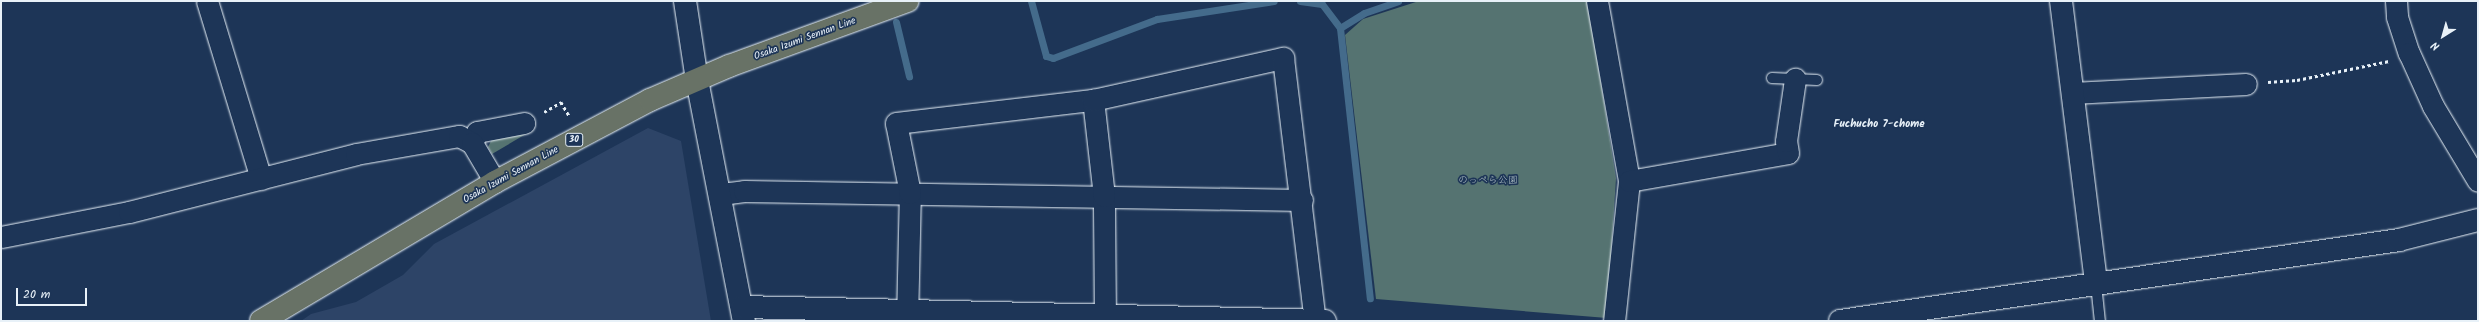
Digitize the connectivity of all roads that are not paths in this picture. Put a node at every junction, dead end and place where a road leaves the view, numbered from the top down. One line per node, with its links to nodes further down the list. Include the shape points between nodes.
1 (207, 1): 16 (street)
2 (685, 1): 9 (street)
3 (908, 1): 9 (main road, Osaka Izumi Sennan Line / 30)
4 (1597, 1): 17 (street)
5 (2061, 1): 12 (street)
6 (2396, 1): 18 (street, via 2397,17 2409,53 2433,106)
7 (1772, 78): 8 (lane)
8 (1795, 79): 10 (lane); 17 (street, via 1786,141 1788,153)
9 (697, 80): 19 (main road, Osaka Izumi Sennan Line / 30, via 650,100); 21 (street)
10 (1817, 80)
11 (2246, 84): 12 (street)
12 (2072, 93): 26 (street)
13 (1093, 100): 20 (street, via 896,123); 22 (street); 23 (street, via 1283,58)
14 (524, 123): 15 (street, via 477,132)
15 (472, 143): 16 (street, via 459,136 356,154); 19 (street)
16 (261, 178): 25 (street, via 129,212)
17 (1629, 181): 32 (street)
18 (2478, 181)
19 (495, 182): 30 (main road, Osaka Izumi Sennan Line / 30)
20 (910, 193): 21 (street, via 744,191); 22 (street); 28 (street)
21 (721, 194): 27 (street)
22 (1104, 196): 23 (street); 29 (street)
23 (1302, 200): 31 (street)
24 (2478, 220): 26 (street, via 2398,240)
25 (1, 237)
26 (2096, 284): 33 (street); 34 (lane)
27 (743, 314): 28 (street)
28 (906, 317): 29 (street)
29 (1105, 319): 31 (street)
30 (261, 321)
31 (1319, 321)
32 (1614, 321)
33 (1840, 321)
34 (2100, 321)

